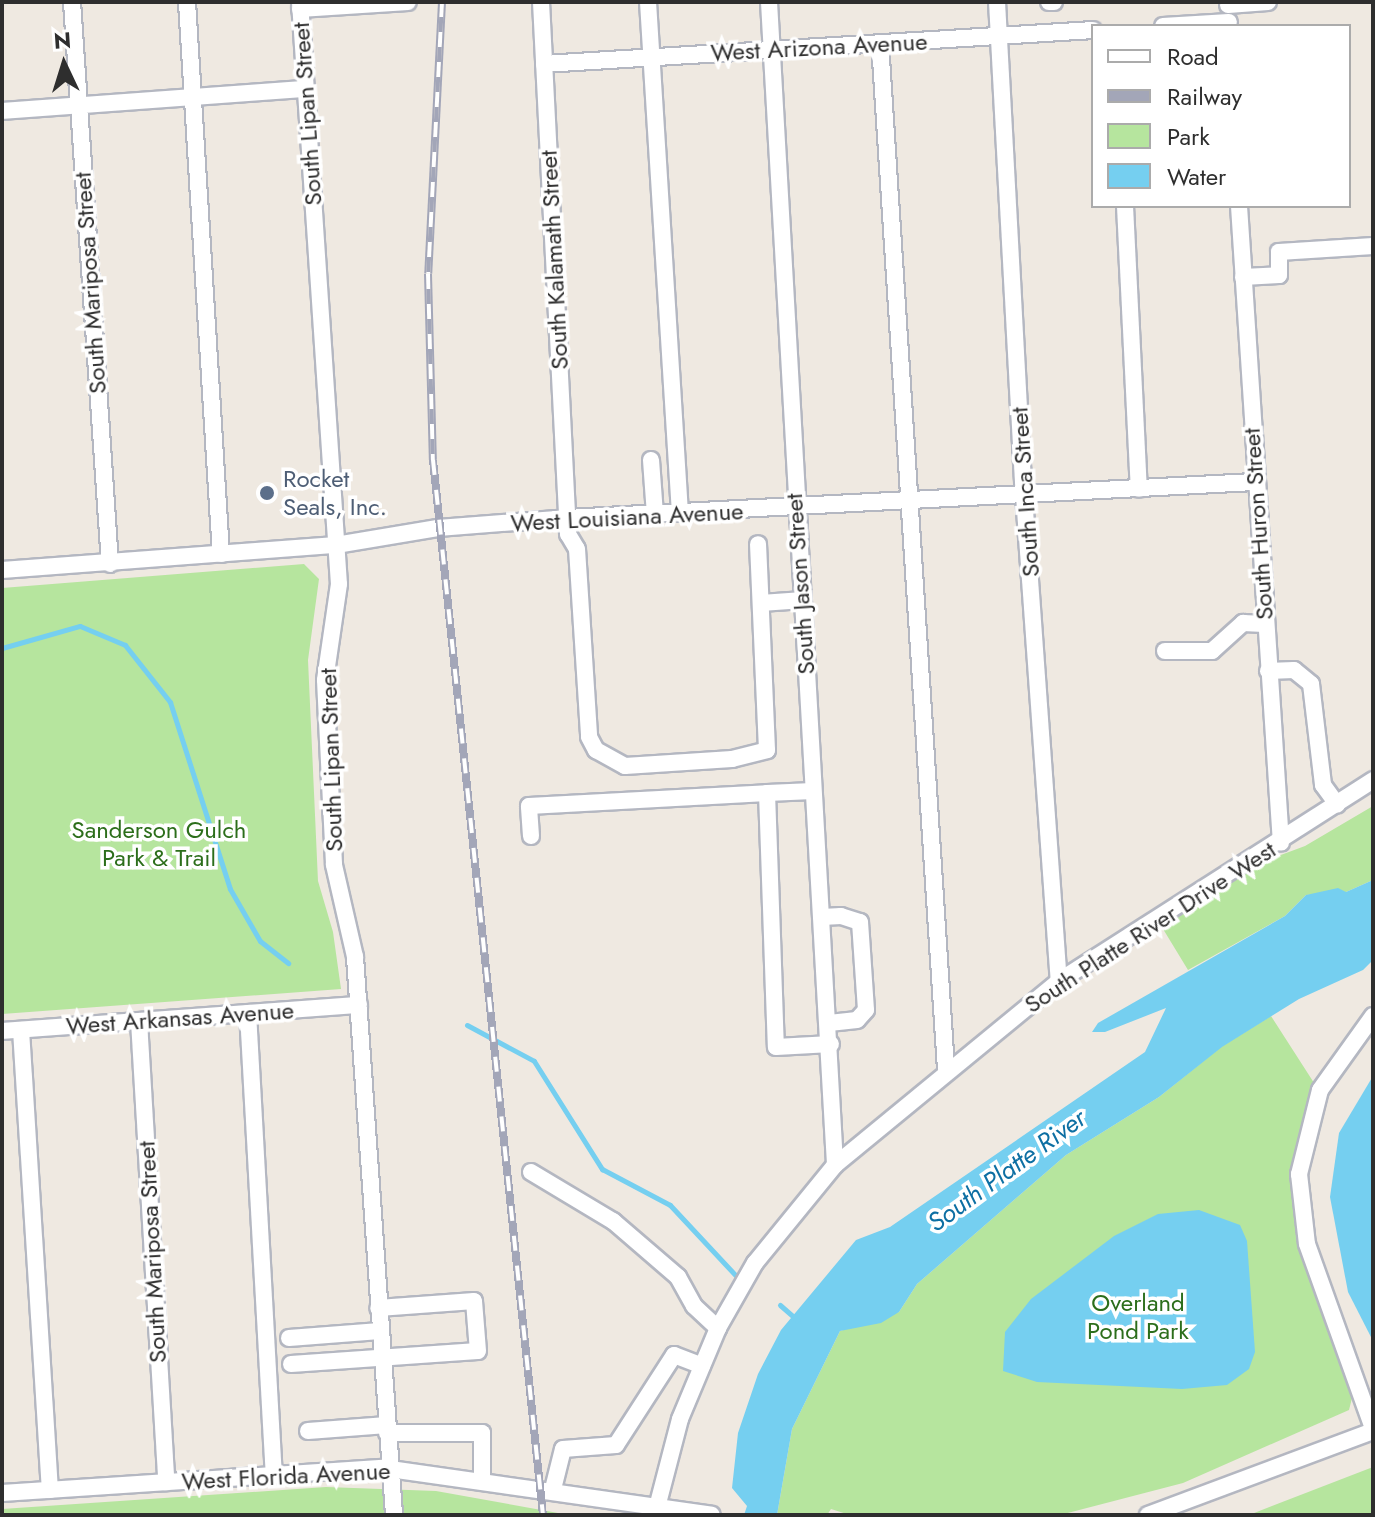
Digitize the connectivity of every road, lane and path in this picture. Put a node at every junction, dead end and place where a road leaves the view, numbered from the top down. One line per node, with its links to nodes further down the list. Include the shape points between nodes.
1 (72, 2): 21 (street, South Mariposa Street)
2 (187, 2): 20 (street)
3 (408, 2): 9 (street)
4 (541, 2): 18 (street, South Kalamath Street)
5 (648, 2): 17 (street)
6 (769, 2): 16 (street, South Jason Street)
7 (997, 2): 14 (street, South Inca Street)
8 (1268, 2): 11 (street)
9 (337, 4): 10 (street)
10 (300, 5): 19 (street, South Lipan Street)
11 (1229, 14): 12 (street)
12 (1174, 24)
13 (1091, 30): 14 (street, West Arizona Avenue)
14 (999, 36): 15 (street, West Arizona Avenue); 30 (street, South Inca Street)
15 (880, 43): 16 (street, West Arizona Avenue); 31 (street)
16 (772, 50): 17 (street, West Arizona Avenue); 32 (street, South Jason Street)
17 (651, 57): 18 (street, West Arizona Avenue); 33 (street)
18 (544, 64): 35 (street, South Kalamath Street)
19 (305, 89): 20 (street); 37 (street, South Lipan Street)
20 (193, 98): 21 (street); 38 (street)
21 (78, 107): 22 (street); 39 (street, South Mariposa Street)
22 (2, 111)
23 (1125, 208): 29 (street)
24 (1239, 208): 26 (street, South Huron Street)
25 (1373, 246): 26 (street, via 1279,252 1279,275)
26 (1243, 277): 28 (street, South Huron Street)
27 (651, 460): 34 (street)
28 (1254, 482): 29 (street, West Louisiana Avenue); 43 (street, South Huron Street)
29 (1139, 489): 30 (street, West Louisiana Avenue)
30 (1024, 496): 31 (street, West Louisiana Avenue); 53 (street, South Inca Street)
31 (909, 502): 32 (street, West Louisiana Avenue); 62 (street)
32 (794, 508): 33 (street, West Louisiana Avenue); 41 (street, South Jason Street)
33 (680, 513): 34 (street, West Louisiana Avenue)
34 (655, 514): 35 (street, West Louisiana Avenue)
35 (567, 518): 37 (street, West Louisiana Avenue, via 438,528); 42 (street, South Kalamath Street, via 577,549 589,737 614,763 732,759 767,750)
36 (758, 544): 42 (street)
37 (336, 545): 38 (street, West Louisiana Avenue); 54 (street, South Lipan Street, via 339,584 325,680 334,865 355,957)
38 (221, 554): 39 (street, West Louisiana Avenue)
39 (110, 564): 40 (street, West Louisiana Avenue)
40 (2, 570)
41 (800, 600): 42 (street); 47 (street, South Jason Street)
42 (761, 603)
43 (1264, 624): 44 (street, via 1243,623 1212,651); 45 (street, South Huron Street)
44 (1165, 651)
45 (1268, 671): 49 (street, via 1294,670 1311,684 1323,785); 51 (street, South Huron Street)
46 (1373, 780): 49 (street, South Platte River Drive West)
47 (813, 791): 48 (street); 52 (street, South Jason Street)
48 (767, 793): 50 (street, via 529,806); 61 (street, via 776,1047)
49 (1337, 804): 51 (street, South Platte River Drive West)
50 (531, 836)
51 (1281, 843): 53 (street, South Platte River Drive West)
52 (822, 917): 58 (street, South Jason Street); 58 (street, via 860,922 866,1010 857,1020)
53 (1059, 981): 62 (street, South Platte River Drive West)
54 (359, 1005): 55 (street, West Arkansas Avenue); 65 (street, South Lipan Street)
55 (248, 1013): 57 (street, West Arkansas Avenue); 76 (street)
56 (1373, 1016): 73 (street, via 1320,1090 1299,1174 1307,1244)
57 (139, 1021): 59 (street, West Arkansas Avenue); 78 (street, South Mariposa Street)
58 (829, 1023): 61 (street, South Jason Street)
59 (21, 1030): 60 (street, West Arkansas Avenue); 80 (street)
60 (2, 1031)
61 (831, 1044): 63 (street, South Jason Street)
62 (946, 1069): 63 (street, South Platte River Drive West)
63 (835, 1165): 66 (street, South Platte River Drive West, via 755,1263)
64 (531, 1172): 66 (street, via 613,1221 678,1277 694,1306)
65 (378, 1308): 67 (street, South Lipan Street); 69 (street, via 474,1301 478,1351)
66 (718, 1328): 71 (street, South Platte River Drive West)
67 (380, 1331): 68 (street); 69 (street, South Lipan Street)
68 (289, 1338)
69 (382, 1357): 70 (street); 72 (street, South Lipan Street)
70 (291, 1364)
71 (702, 1366): 79 (street, via 674,1355 616,1445 563,1449); 82 (street, South Platte River Drive West, via 680,1419)
72 (387, 1429): 74 (street); 75 (street, South Lipan Street); 77 (street, via 482,1433)
73 (1373, 1430): 85 (street)
74 (308, 1431)
75 (389, 1469): 76 (street, West Florida Avenue); 77 (street, West Florida Avenue); 83 (street, South Lipan Street)
76 (274, 1475): 78 (street, West Florida Avenue)
77 (482, 1479): 79 (street, West Florida Avenue)
78 (166, 1482): 80 (street, West Florida Avenue)
79 (553, 1489): 82 (street, West Florida Avenue)
80 (50, 1490): 81 (street, West Florida Avenue)
81 (2, 1493)
82 (656, 1510): 84 (street, West Florida Avenue)
83 (394, 1515)
84 (712, 1515)
85 (1148, 1515)

